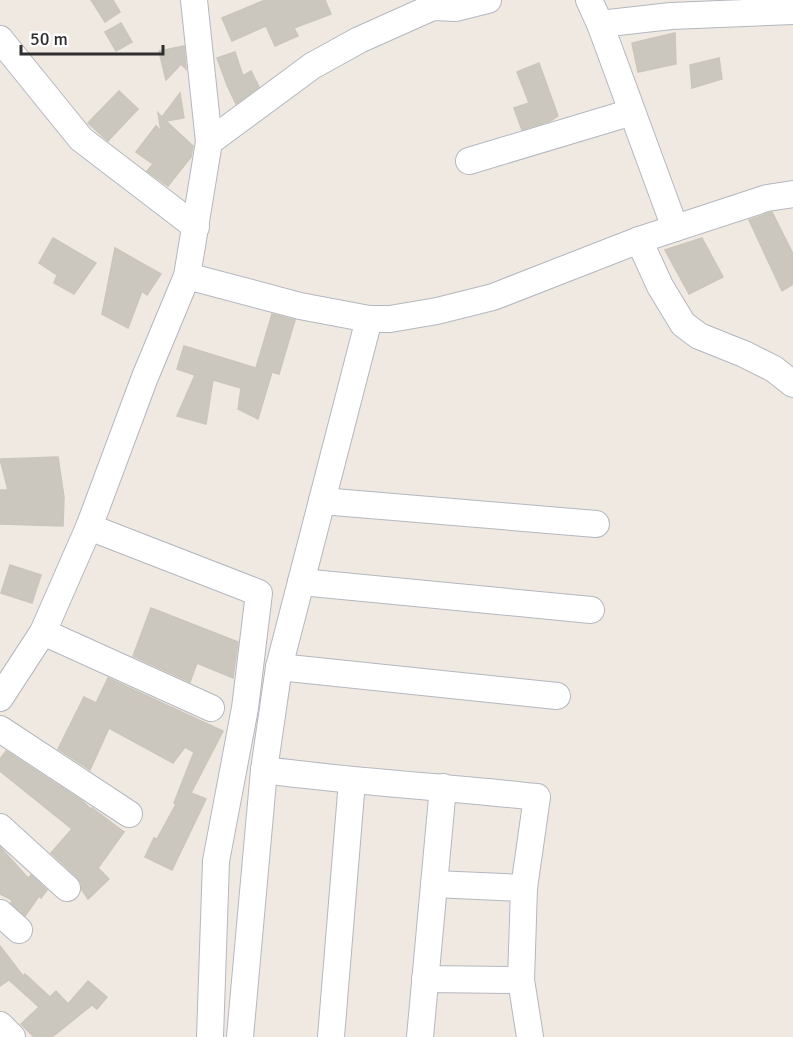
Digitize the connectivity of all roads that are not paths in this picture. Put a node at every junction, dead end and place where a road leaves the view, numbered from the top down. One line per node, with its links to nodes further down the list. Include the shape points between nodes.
1 (194, 0): 9 (street)
2 (488, 0): 4 (street, via 456,8)
3 (589, 0): 6 (street)
4 (431, 3): 9 (street, via 312,66)
5 (793, 11): 6 (street, via 670,16)
6 (600, 24): 8 (street)
7 (0, 39): 12 (street, via 81,139)
8 (632, 112): 10 (street); 13 (street)
9 (209, 142): 12 (street)
10 (469, 161)
11 (793, 194): 13 (street, via 767,198)
12 (196, 227): 15 (street)
13 (675, 228): 14 (street)
14 (639, 240): 16 (street, via 493,297 390,320); 17 (street, via 683,324 699,336 774,369)
15 (187, 276): 16 (street, via 300,306); 20 (street)
16 (369, 319): 18 (street)
17 (793, 384)
18 (322, 501): 19 (street); 21 (street)
19 (596, 524)
20 (89, 527): 23 (street); 43 (street, via 260,593 245,708 216,861)
21 (301, 582): 22 (street); 24 (street)
22 (591, 610)
23 (43, 632): 26 (street); 27 (street)
24 (279, 667): 25 (street); 29 (street)
25 (557, 696)
26 (0, 698)
27 (211, 708)
28 (0, 729): 32 (street)
29 (264, 770): 30 (street); 44 (street)
30 (352, 781): 31 (street); 45 (street)
31 (443, 787): 34 (street); 36 (street, via 537,797)
32 (129, 814)
33 (0, 827): 35 (street)
34 (434, 884): 36 (street); 39 (street)
35 (67, 888)
36 (524, 888): 40 (street)
37 (0, 913): 38 (street)
38 (19, 930)
39 (425, 979): 40 (street); 46 (street)
40 (521, 980): 47 (street)
41 (0, 1025): 42 (street)
42 (12, 1037)
43 (210, 1037)
44 (240, 1037)
45 (331, 1037)
46 (420, 1037)
47 (530, 1037)

